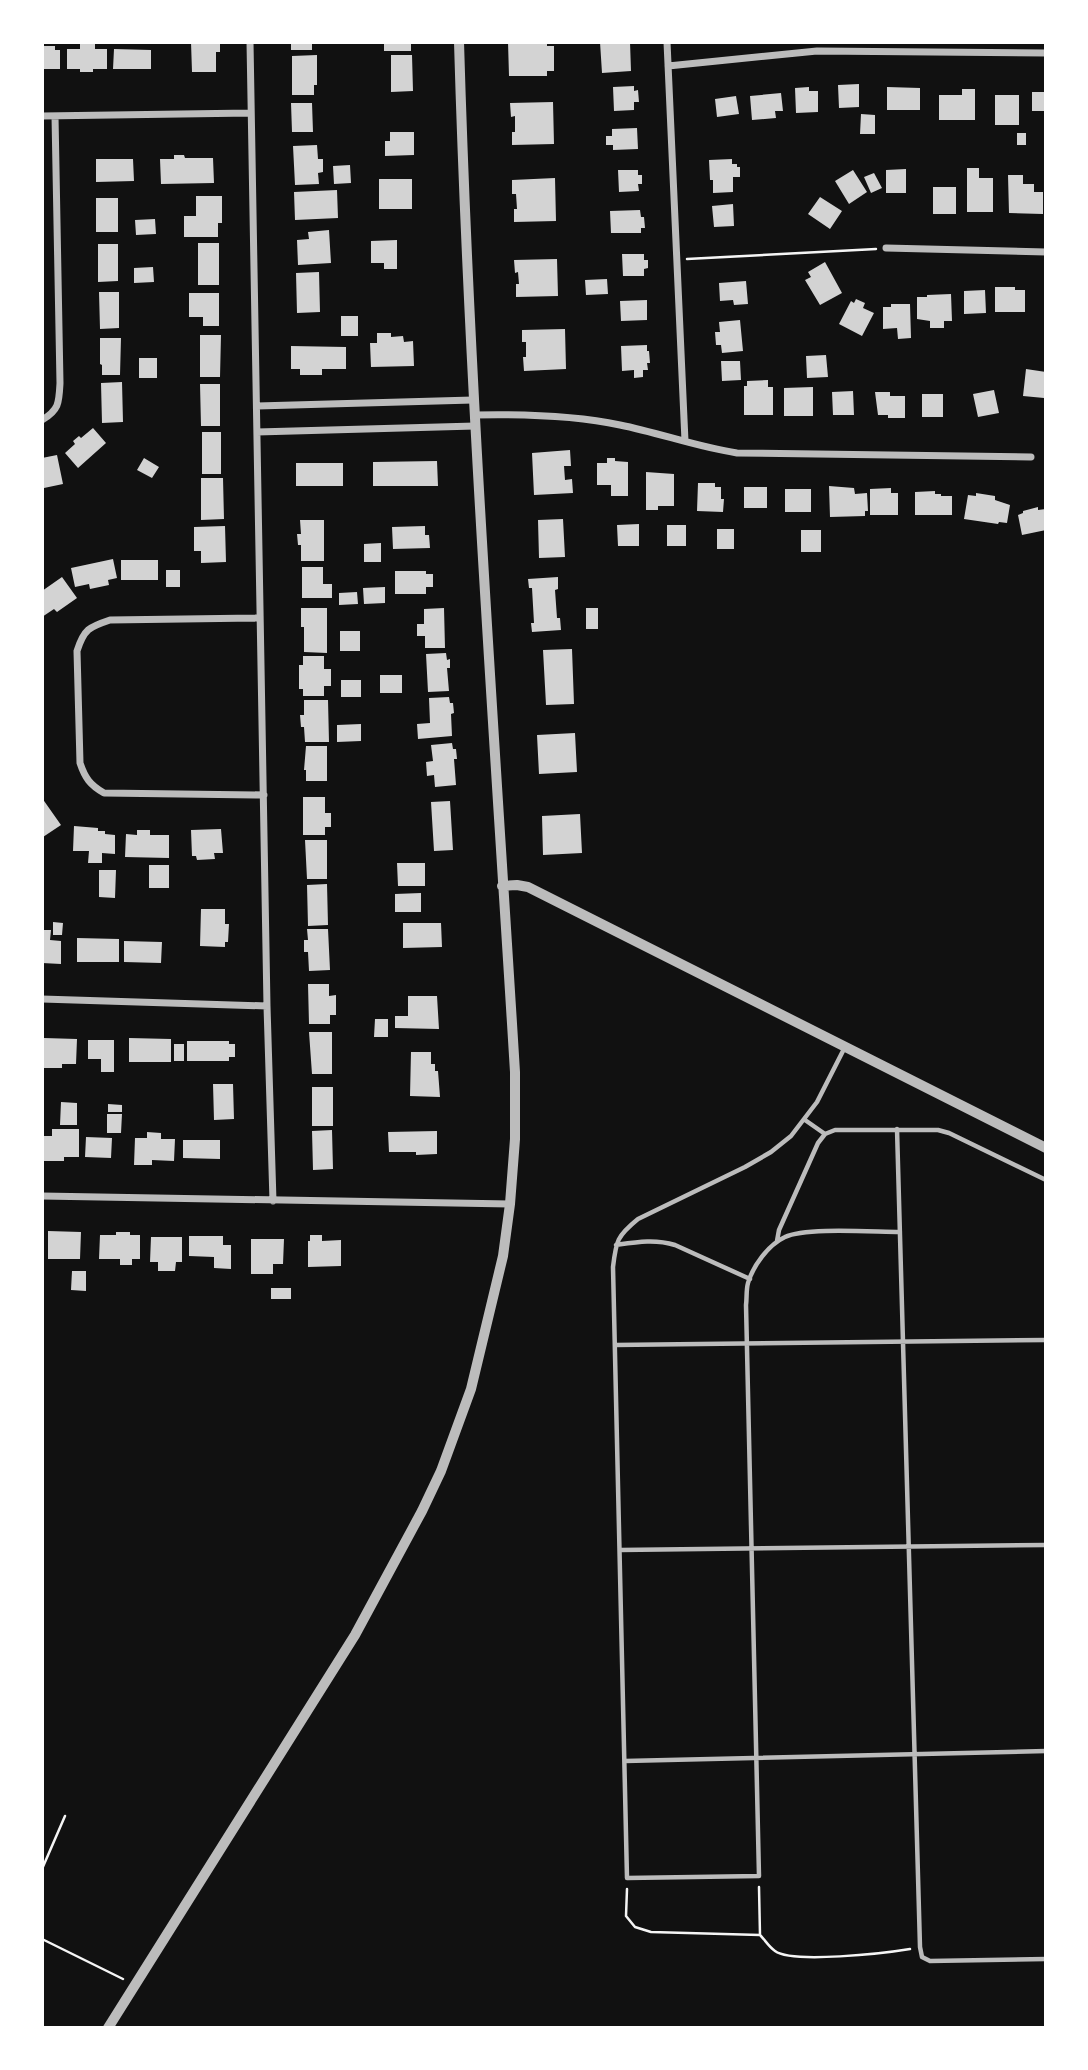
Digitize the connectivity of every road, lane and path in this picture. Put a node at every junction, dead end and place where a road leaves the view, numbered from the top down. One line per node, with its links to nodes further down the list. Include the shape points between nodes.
1 (250, 42): 6 (street)
2 (459, 42): 12 (street)
3 (667, 42): 5 (street)
4 (1046, 53): 5 (street, via 825,50)
5 (668, 66): 11 (street)
6 (251, 113): 8 (street); 13 (street)
7 (42, 116): 8 (street)
8 (55, 116): 14 (street, via 60,383 59,403)
9 (886, 248): 10 (street); 11 (path)
10 (1046, 253)
11 (677, 259): 17 (street)
12 (473, 400): 13 (street); 15 (street)
13 (257, 406): 16 (street)
14 (42, 421)
15 (474, 421): 16 (street); 17 (street, via 584,419); 21 (street)
16 (257, 432): 19 (street)
17 (685, 441): 18 (street, via 737,453)
18 (1031, 457)
19 (260, 618): 20 (street); 20 (street, via 110,620 83,634 77,663 80,763 93,787 104,793)
20 (264, 795): 23 (street)
21 (502, 886): 24 (street, via 528,887); 32 (street, via 515,1072)
22 (42, 999): 23 (street)
23 (268, 1006): 31 (street)
24 (846, 1046): 25 (lane); 28 (street)
25 (805, 1120): 27 (lane); 35 (lane, via 762,1157 638,1220 623,1231)
26 (897, 1129): 27 (lane); 29 (lane, via 949,1133); 33 (lane)
27 (825, 1134): 34 (lane)
28 (1046, 1148)
29 (1046, 1180)
30 (42, 1196): 31 (street)
31 (273, 1201): 32 (street)
32 (510, 1204): 57 (street, via 503,1256 471,1389 422,1511 355,1635)
33 (900, 1232): 34 (lane, via 803,1232); 38 (lane)
34 (777, 1242): 36 (lane, via 755,1266)
35 (615, 1245): 36 (lane, via 645,1241 675,1245); 40 (lane)
36 (750, 1280): 39 (lane)
37 (1046, 1339): 38 (lane)
38 (903, 1341): 39 (lane); 42 (lane)
39 (748, 1343): 40 (lane); 43 (lane)
40 (615, 1345): 44 (lane)
41 (1046, 1545): 42 (lane)
42 (909, 1547): 43 (lane); 46 (lane)
43 (752, 1549): 44 (lane); 47 (lane)
44 (620, 1550): 48 (lane)
45 (1046, 1751): 46 (lane)
46 (915, 1754): 47 (lane); 55 (lane)
47 (757, 1758): 48 (lane); 51 (lane)
48 (625, 1761): 52 (lane)
49 (65, 1816): 50 (path)
50 (42, 1869)
51 (759, 1876): 52 (lane); 53 (path)
52 (628, 1878): 53 (path, via 626,1916 635,1927 651,1932)
53 (760, 1935): 55 (path, via 776,1952 794,1956 869,1955)
54 (42, 1939): 57 (path)
55 (920, 1947): 56 (lane, via 922,1957 930,1961)
56 (1046, 1959)
57 (135, 1986): 58 (street)
58 (108, 2028)

